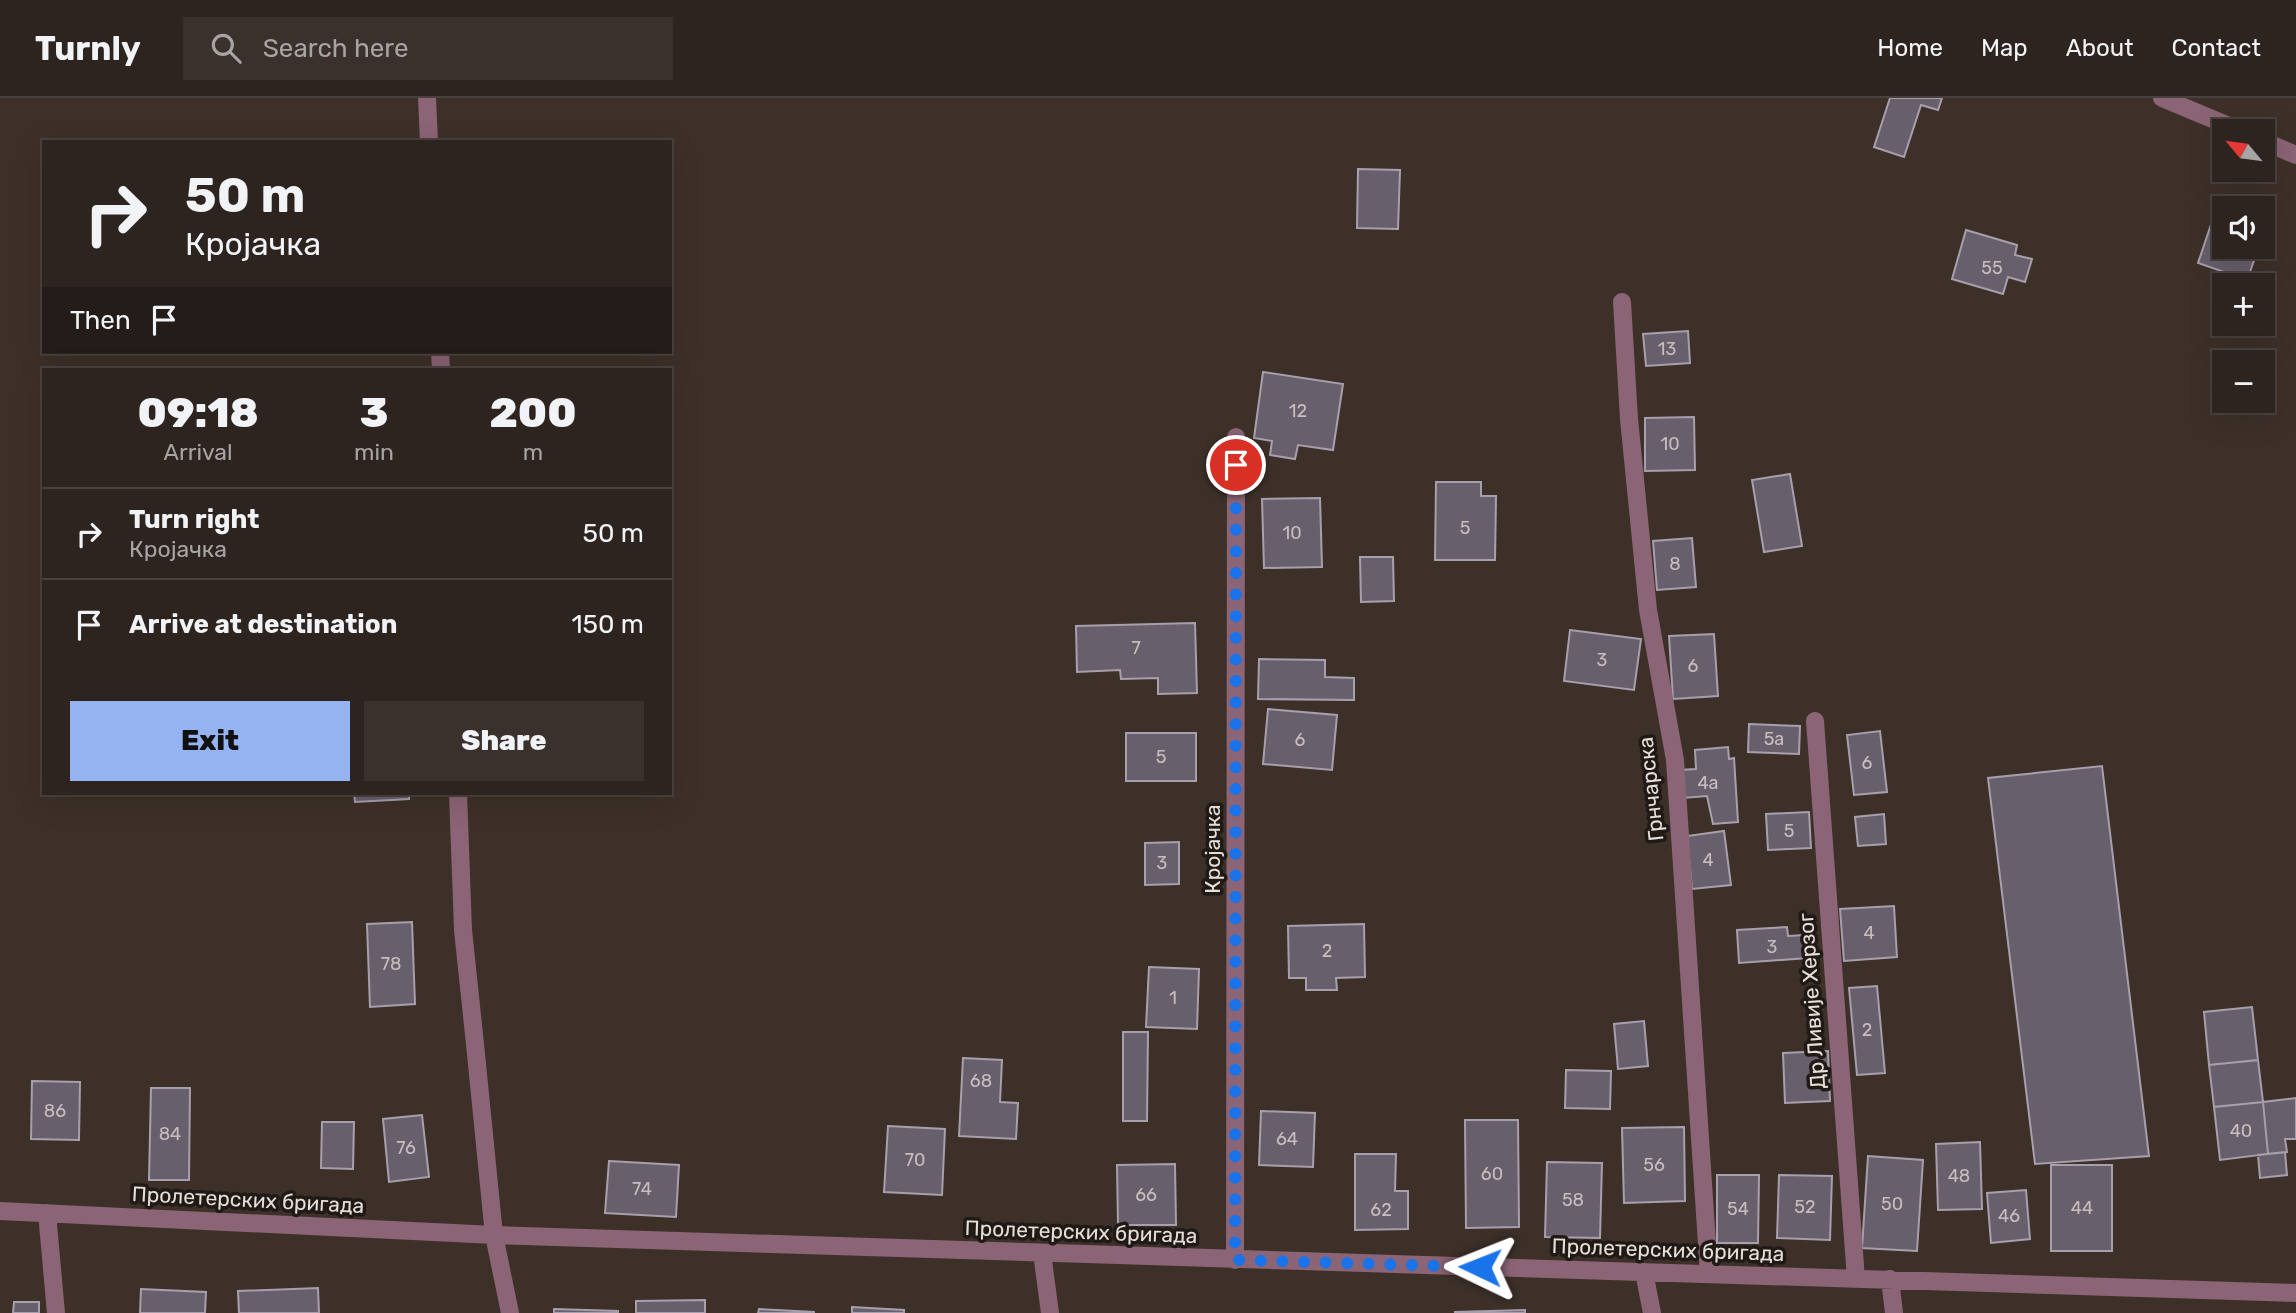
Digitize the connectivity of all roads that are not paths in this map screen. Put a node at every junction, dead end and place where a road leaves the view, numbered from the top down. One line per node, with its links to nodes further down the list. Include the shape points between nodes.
1 (427, 98): 4 (street)
2 (2162, 98): 3 (street)
3 (2212, 119)
4 (429, 140)
5 (2275, 146): 6 (street)
6 (2296, 155)
7 (1622, 302): 17 (street, Грнчарска, via 1648,610 1675,760)
8 (1236, 438): 15 (street, Кројачка)
9 (1815, 721): 18 (street, Др Ливије Херзог)
10 (458, 795): 13 (street, via 463,930)
11 (0, 1211): 12 (street, Пролетерских бригада)
12 (47, 1213): 13 (street, Пролетерских бригада); 21 (street)
13 (494, 1235): 14 (street, Пролетерских бригада); 22 (street)
14 (1042, 1253): 15 (street, Пролетерских бригада); 23 (street)
15 (1235, 1260): 16 (street, Пролетерских бригада)
16 (1644, 1272): 17 (street, Пролетерских бригада); 24 (street)
17 (1709, 1274): 18 (street, Пролетерских бригада)
18 (1856, 1279): 19 (street, Пролетерских бригада)
19 (1890, 1279): 20 (street, Пролетерских бригада); 25 (street)
20 (2296, 1293)
21 (56, 1313)
22 (510, 1313)
23 (1050, 1313)
24 (1652, 1313)
25 (1894, 1313)

